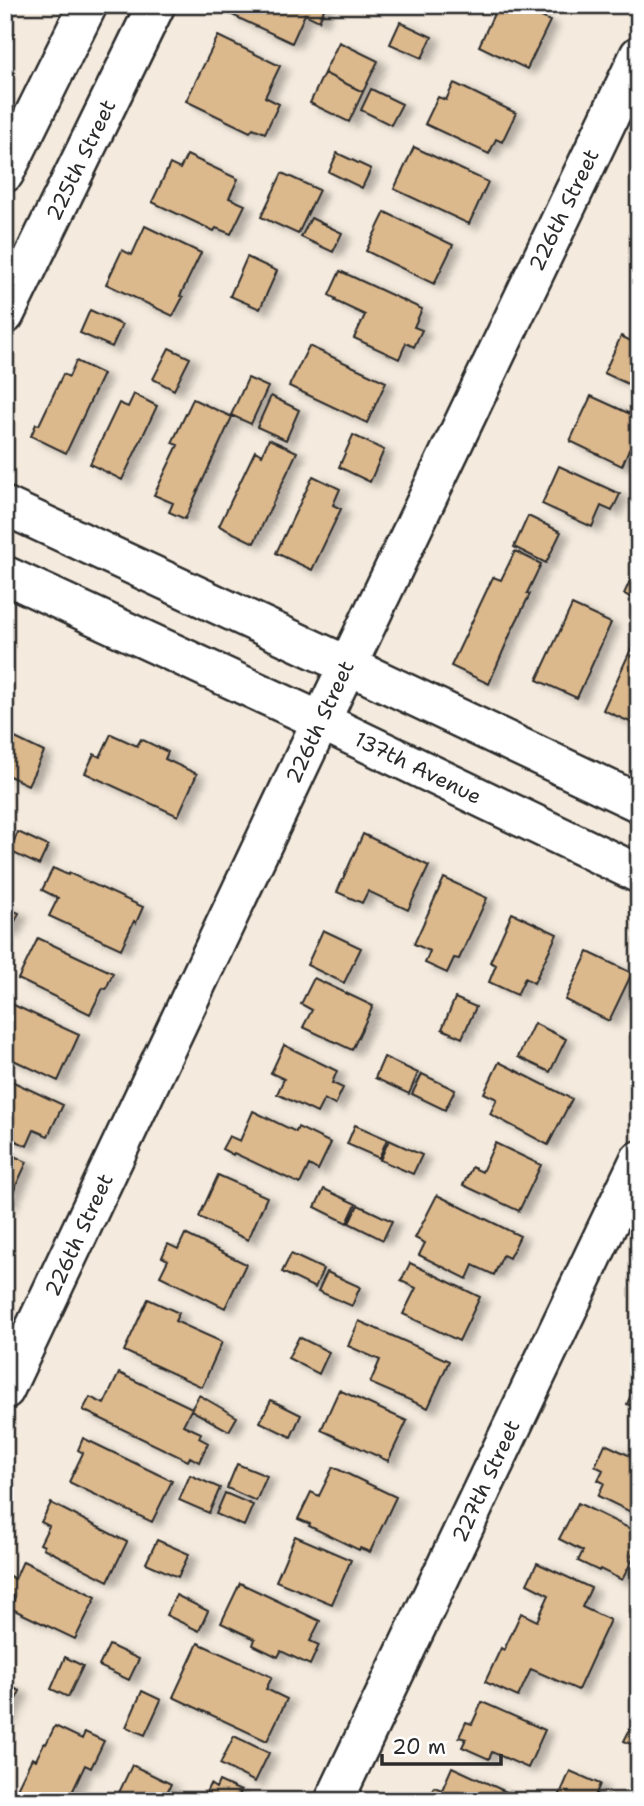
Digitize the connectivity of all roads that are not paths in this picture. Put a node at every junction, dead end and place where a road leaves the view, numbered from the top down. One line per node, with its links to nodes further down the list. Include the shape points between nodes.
1 (88, 5): 4 (street)
2 (156, 5): 5 (street, 225th Street)
3 (639, 54): 8 (street, 226th Street)
4 (5, 173)
5 (5, 315)
6 (5, 506): 8 (street)
7 (5, 576): 9 (street, 137th Avenue)
8 (347, 665): 9 (street, 226th Street); 10 (street)
9 (321, 721): 11 (street, 137th Avenue); 13 (street, 226th Street)
10 (639, 803)
11 (639, 874)
12 (639, 1160): 14 (street, 227th Street)
13 (5, 1390)
14 (334, 1801)

